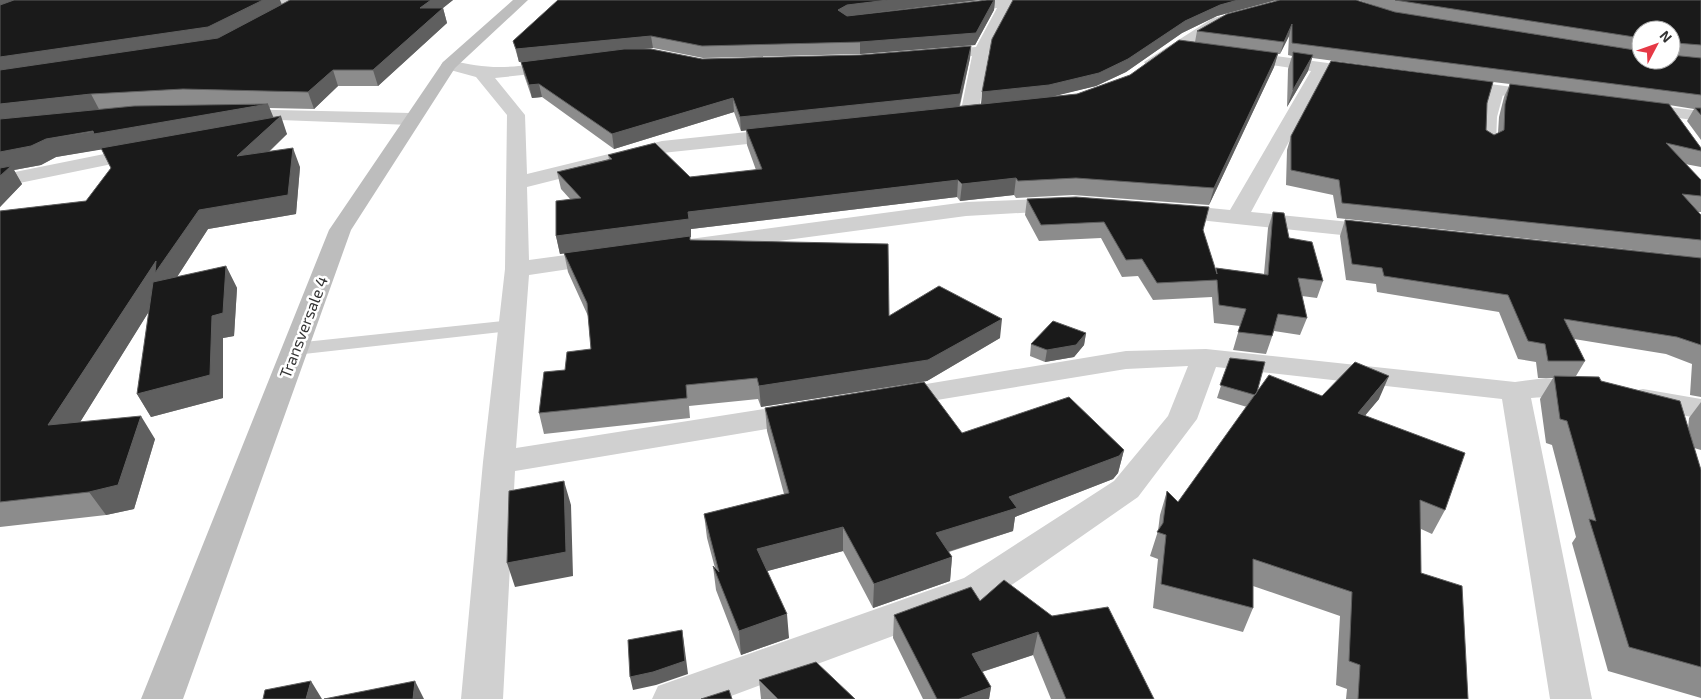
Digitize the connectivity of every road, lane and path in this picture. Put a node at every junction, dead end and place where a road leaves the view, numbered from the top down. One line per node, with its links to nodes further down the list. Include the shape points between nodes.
1 (249, 0): 4 (street)
2 (521, 0): 15 (main road, Transversale 4)
3 (1029, 0): 5 (street)
4 (308, 1): 8 (street)
5 (1007, 2): 6 (street); 10 (street)
6 (941, 11)
7 (1243, 14): 9 (street, via 1218,22)
8 (281, 15)
9 (1174, 47): 11 (street); 18 (street)
10 (981, 51): 13 (street); 27 (street)
11 (1203, 51)
12 (1223, 54): 16 (street)
13 (916, 57)
14 (574, 64): 17 (street)
15 (449, 65): 17 (street); 31 (main road, Transversale 4)
16 (1321, 67): 19 (street); 41 (street)
17 (482, 73): 38 (street, via 516,115)
18 (1135, 73)
19 (1380, 75)
20 (1439, 83): 21 (street)
21 (1498, 91): 22 (street); 35 (lane, via 1490,116)
22 (1564, 99)
23 (1620, 106): 25 (street)
24 (988, 112): 27 (street)
25 (1668, 112): 28 (street); 34 (street)
26 (219, 114): 29 (street)
27 (969, 114): 30 (street)
28 (1701, 116)
29 (347, 117): 31 (street); 33 (street)
30 (949, 117)
31 (411, 119): 47 (main road, Transversale 4, via 340,230)
32 (800, 132): 38 (street, via 662,147)
33 (251, 133)
34 (1684, 134)
35 (1488, 144)
36 (164, 148): 37 (street)
37 (0, 181)
38 (516, 183): 45 (street)
39 (1083, 205): 43 (street, via 966,209)
40 (1151, 210): 41 (street)
41 (1238, 216): 42 (street)
42 (1406, 234)
43 (673, 248)
44 (624, 254): 45 (street)
45 (517, 269): 46 (street)
46 (512, 326): 47 (lane); 53 (street)
47 (295, 349): 55 (main road, Transversale 4)
48 (1206, 357): 49 (street); 50 (street, via 1126,360); 57 (street, via 1182,419 1126,489 977,589)
49 (1515, 391): 52 (street, via 1546,387 1613,393); 54 (street)
50 (871, 402)
51 (832, 408): 53 (street)
52 (1701, 408)
53 (499, 462): 56 (street)
54 (1576, 698)
55 (162, 699)
56 (482, 699)
57 (674, 699)

